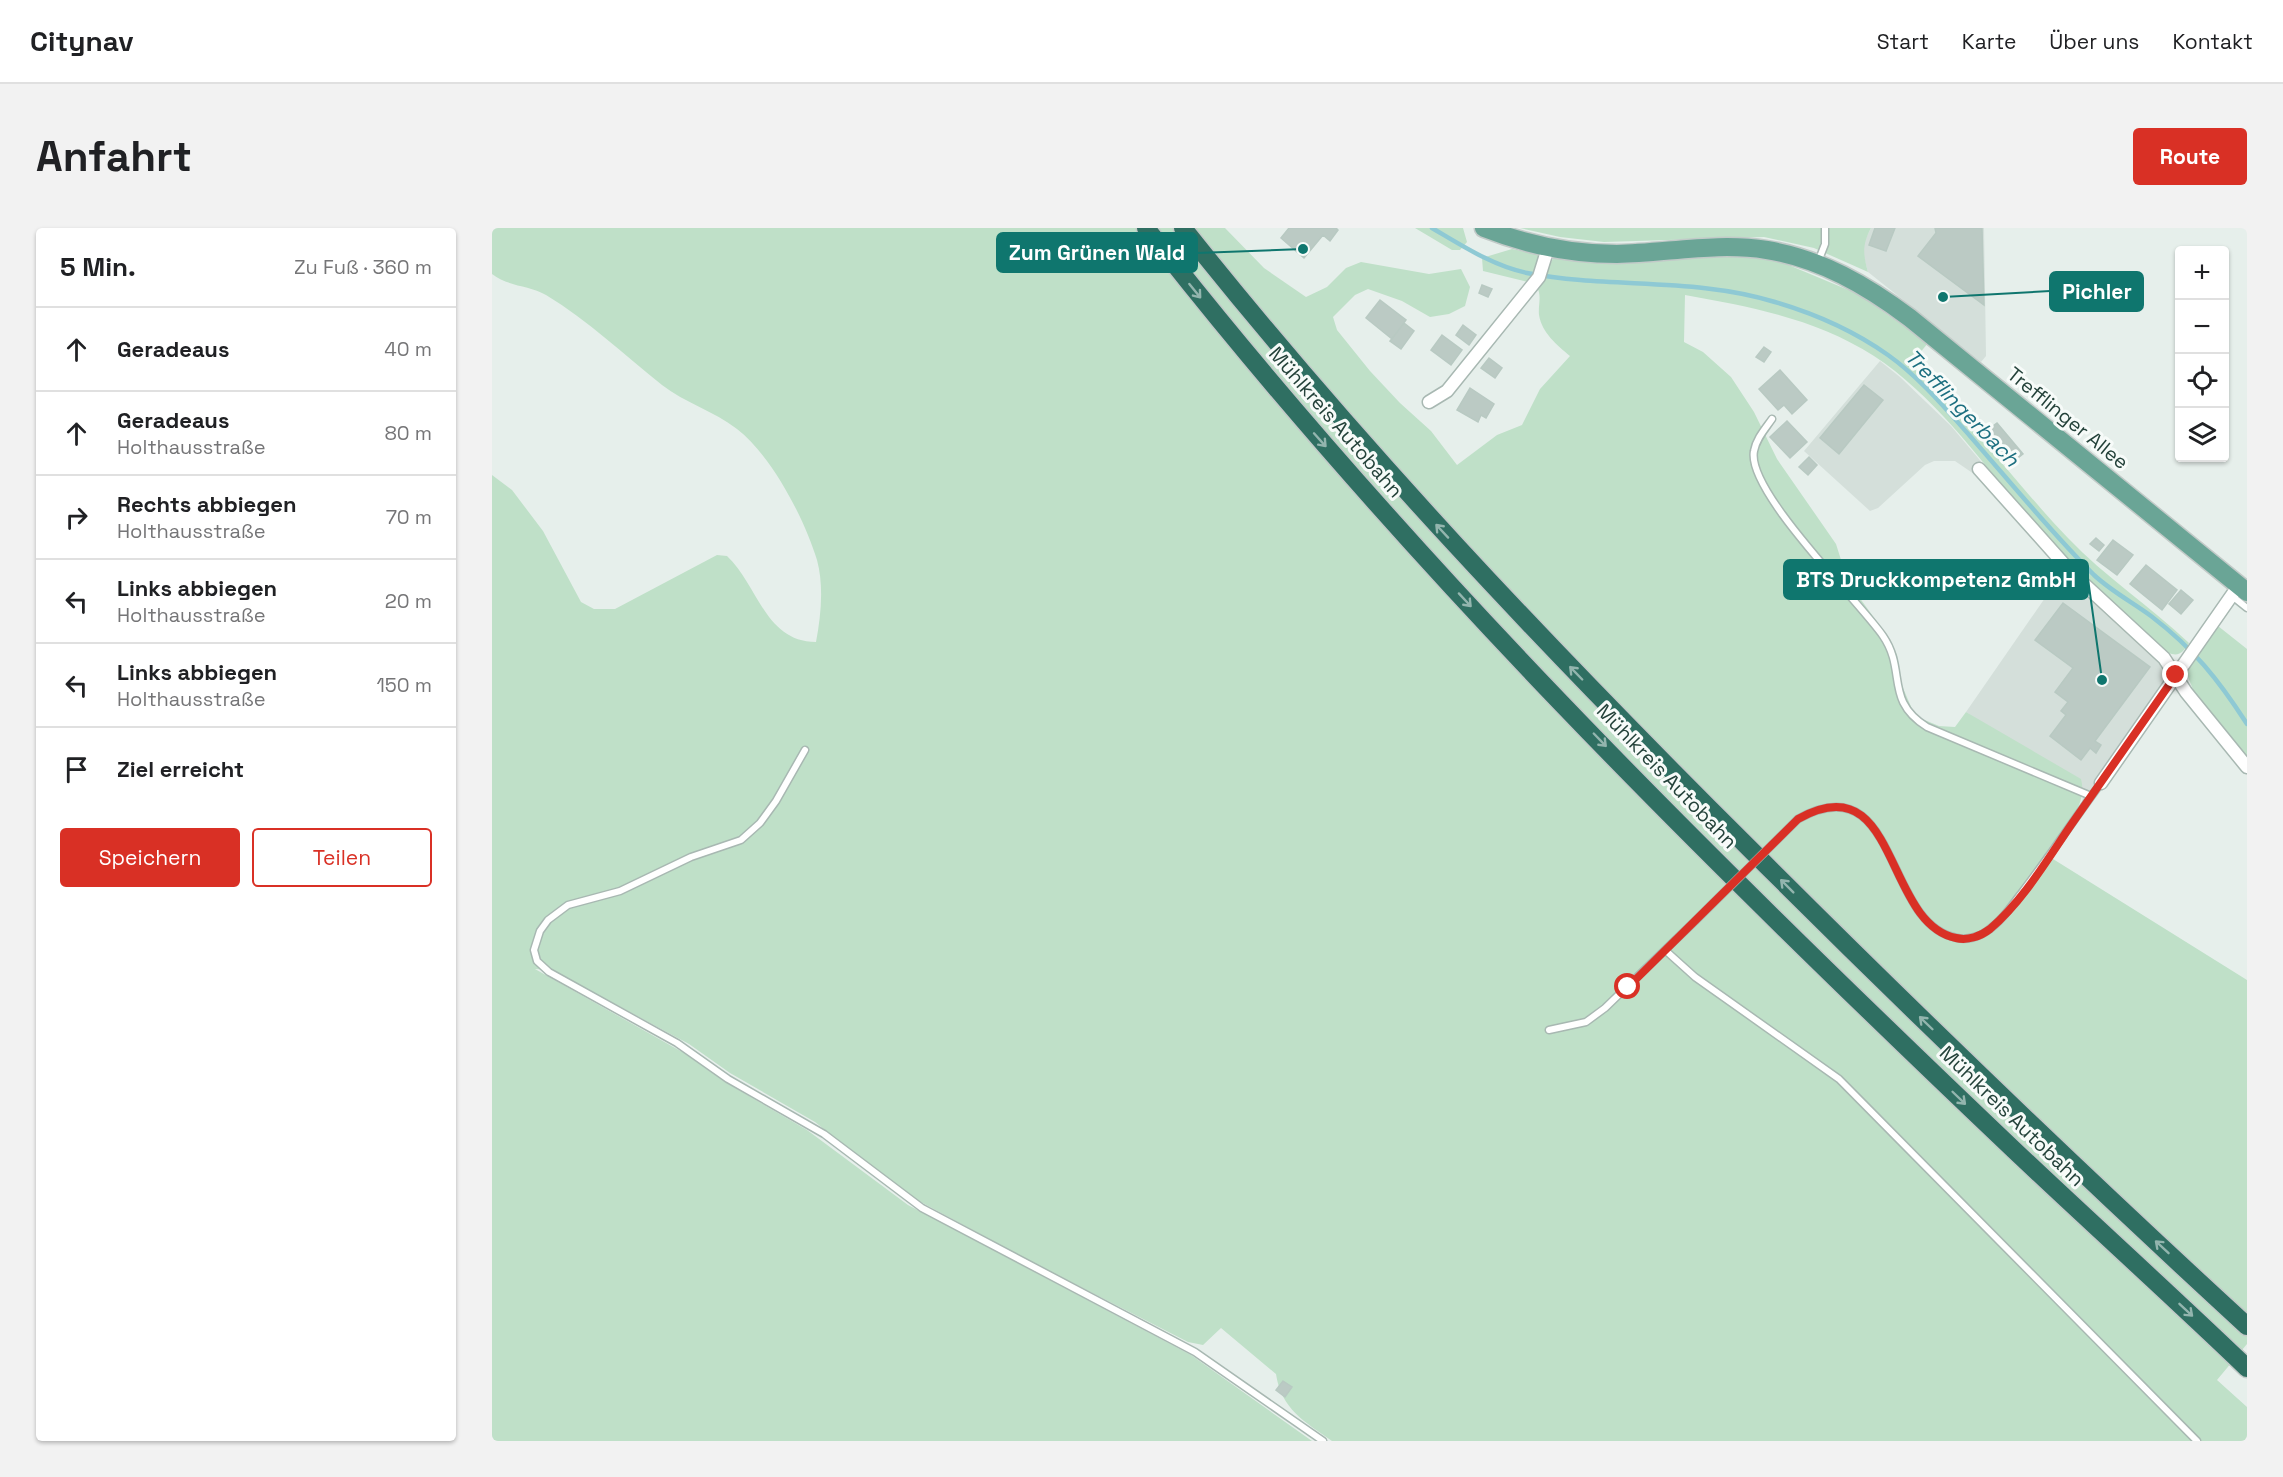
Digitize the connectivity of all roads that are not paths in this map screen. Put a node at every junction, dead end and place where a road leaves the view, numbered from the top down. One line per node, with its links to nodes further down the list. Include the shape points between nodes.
1 (1146, 228): 22 (highway, Mühlkreis Autobahn, one-way to 22, via 1314,434 1539,677 1851,992)
2 (1183, 228): 19 (highway, Mühlkreis Autobahn, one-way to 2, via 1835,934 1545,640 1338,414)
3 (1484, 228): 5 (main road, Trefflinger Allee)
4 (1825, 228): 6 (lane, via 1825,244)
5 (1546, 254): 6 (main road, Trefflinger Allee, via 1738,247); 7 (street, via 1539,277 1447,391)
6 (1818, 264): 10 (main road, Trefflinger Allee, via 1858,282 1910,318)
7 (1428, 402)
8 (1772, 419): 16 (lane, via 1753,453 1763,486 1809,550 1883,636 1893,655 1902,705 1912,718)
9 (1979, 469): 12 (street, via 2045,545 2164,658)
10 (2239, 591): 11 (lane); 12 (street)
11 (2247, 608)
12 (2176, 675): 14 (street); 15 (street)
13 (805, 750): 23 (lane, via 776,801 741,840 691,857 620,891 568,905 540,931 534,950 537,961 549,972 677,1043 728,1079 825,1134 922,1208 1195,1352)
14 (2247, 767)
15 (2101, 783): 16 (lane)
16 (2091, 796): 17 (lane, bridge, via 2002,918 1977,937 1957,939 1927,924 1915,909 1885,842 1862,816 1830,807 1813,810 1798,819)
17 (1665, 950): 18 (lane, via 1586,1022); 24 (lane, via 1695,977 1805,1053 1857,1095)
18 (1549, 1030)
19 (2205, 1287): 20 (highway); 21 (highway, Mühlkreis Autobahn)
20 (2247, 1315)
21 (2247, 1326)
22 (2247, 1368)
23 (1323, 1441)
24 (2197, 1441)

